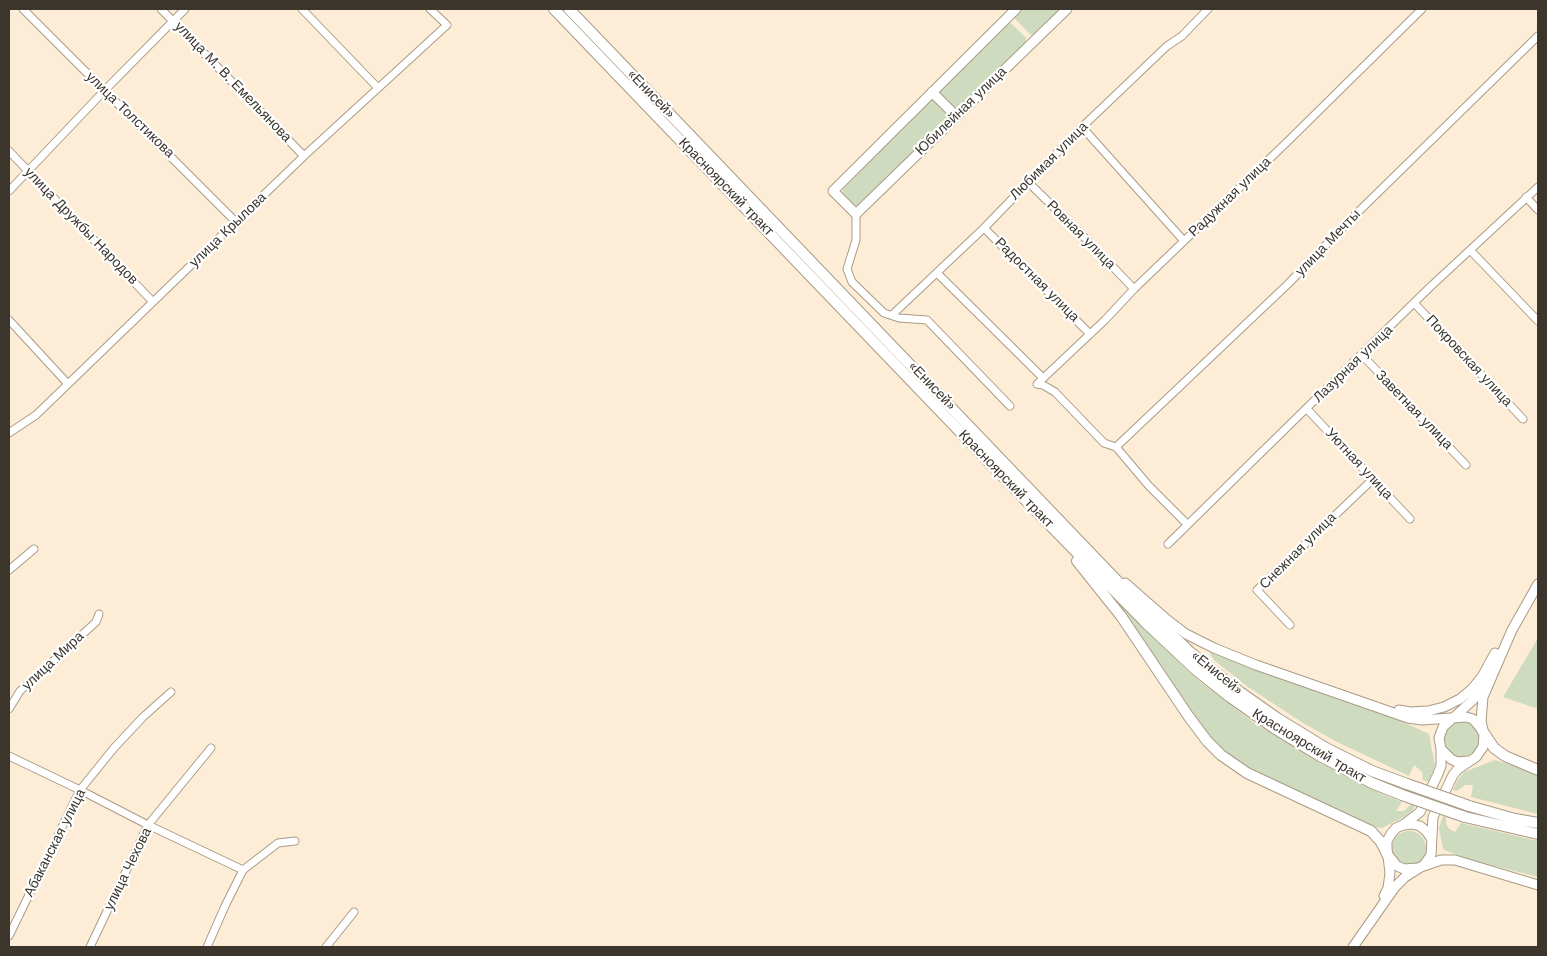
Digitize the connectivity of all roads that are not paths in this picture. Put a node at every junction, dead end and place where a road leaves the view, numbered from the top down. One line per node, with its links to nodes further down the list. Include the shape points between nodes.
1 (23, 9): 15 (street, улица Толстикова)
2 (160, 9): 12 (street, улица М. В. Емельянова)
3 (185, 9): 12 (street)
4 (302, 9): 14 (street)
5 (430, 9): 14 (street, улица Крылова, via 446,25)
6 (554, 9): 50 (highway, Красноярский тракт)
7 (569, 9): 55 (highway, «Енисей»)
8 (1016, 9): 16 (main road)
9 (1067, 9): 17 (main road, Юбилейная улица)
10 (1208, 9): 18 (street, Любимая улица)
11 (1422, 9): 30 (street, Радужная улица)
12 (173, 21): 15 (street); 20 (street, улица М. В. Емельянова)
13 (1538, 36): 47 (street, улица Мечты, via 1288,284)
14 (378, 88): 20 (street, улица Крылова)
15 (104, 90): 21 (street); 28 (street, улица Толстикова)
16 (932, 92): 17 (main road); 27 (main road, via 833,191)
17 (956, 116): 27 (main road, Юбилейная улица)
18 (1082, 127): 22 (street, Любимая улица); 30 (street)
19 (9, 151): 21 (street, улица Дружбы Народов)
20 (304, 156): 28 (street, улица Крылова)
21 (28, 171): 24 (street); 34 (street, улица Дружбы Народов)
22 (1028, 182): 29 (street, Любимая улица); 33 (street, Ровная улица)
23 (1538, 187): 25 (street, Лазурная улица)
24 (9, 191)
25 (1526, 197): 26 (street); 31 (street, Лазурная улица)
26 (1538, 210)
27 (856, 214): 36 (street, via 856,240 847,269 852,282 884,313)
28 (236, 222): 34 (street, улица Крылова)
29 (984, 228): 32 (street, Любимая улица); 39 (street, Радостная улица)
30 (1184, 241): 33 (street, Радужная улица)
31 (1471, 251): 35 (street, Лазурная улица); 38 (street)
32 (937, 273): 36 (street, Любимая улица); 41 (street)
33 (1134, 289): 39 (street, Радужная улица)
34 (153, 302): 42 (street, улица Крылова)
35 (1415, 304): 40 (street, Лазурная улица); 45 (street, Покровская улица)
36 (892, 315): 43 (street, via 927,320)
37 (9, 320): 42 (street)
38 (1538, 321)
39 (1089, 333): 41 (street, Радужная улица)
40 (1362, 355): 44 (street, Лазурная улица); 48 (street, Заветная улица)
41 (1043, 378): 47 (street, Радужная улица, via 1037,384 1055,392 1104,443)
42 (68, 384): 46 (street, улица Крылова, via 36,416)
43 (1010, 406)
44 (1307, 409): 49 (street, Уютная улица); 52 (street, Лазурная улица)
45 (1523, 419)
46 (9, 433)
47 (1116, 448): 52 (street)
48 (1466, 465)
49 (1373, 478): 51 (street, Уютная улица); 60 (street, Снежная улица, via 1257,590)
50 (1040, 515): 76 (highway, Красноярский тракт, bridge, via 1196,670 1274,728 1372,783 1465,817); 79 (highway, via 1121,616 1189,717 1221,755 1247,773 1371,832)
51 (1410, 519)
52 (1187, 524): 53 (street, Лазурная улица)
53 (1168, 544)
54 (34, 549): 56 (street)
55 (1094, 555): 63 (main road, via 1186,634 1214,648); 73 (highway, «Енисей», bridge, via 1190,652 1240,692 1326,748 1407,784 1469,806)
56 (9, 570)
57 (1538, 574): 61 (main road)
58 (1538, 584): 66 (main road, via 1512,630 1483,697)
59 (99, 614): 64 (street, улица Мира, via 96,622 20,691)
60 (1290, 625)
61 (1494, 657): 63 (main road, via 1472,689 1444,707 1410,712); 65 (main road, via 1482,689)
62 (171, 692): 72 (street, Абаканская улица, via 114,748)
63 (1369, 704): 65 (main road, via 1408,718)
64 (9, 709)
65 (1451, 719): 66 (main road, via 1466,717); 68 (main road, via 1440,732)
66 (1482, 730): 70 (main road, via 1483,747); 71 (highway, via 1494,748)
67 (211, 748): 74 (street, улица Чехова)
68 (1441, 749): 70 (main road, via 1457,762); 75 (main road, via 1441,766 1420,812)
69 (9, 756): 72 (street)
70 (1471, 760): 77 (main road, via 1458,769 1448,783 1433,818)
71 (1538, 770)
72 (80, 790): 74 (street); 85 (street, Абаканская улица)
73 (1538, 824)
74 (148, 825): 81 (street); 86 (street, улица Чехова)
75 (1403, 825): 77 (main road, via 1420,826); 79 (main road, via 1396,828 1388,841)
76 (1538, 834)
77 (1431, 838): 80 (main road, via 1431,856)
78 (295, 841): 81 (street, via 278,843)
79 (1388, 856): 80 (main road, via 1404,869); 84 (main road, via 1388,888)
80 (1424, 865): 82 (main road, via 1455,860); 84 (main road, via 1395,887)
81 (243, 870): 87 (street)
82 (1538, 885)
83 (354, 912): 88 (street)
84 (1372, 920): 89 (main road)
85 (9, 936)
86 (90, 947)
87 (207, 947)
88 (326, 947)
89 (1353, 947)

